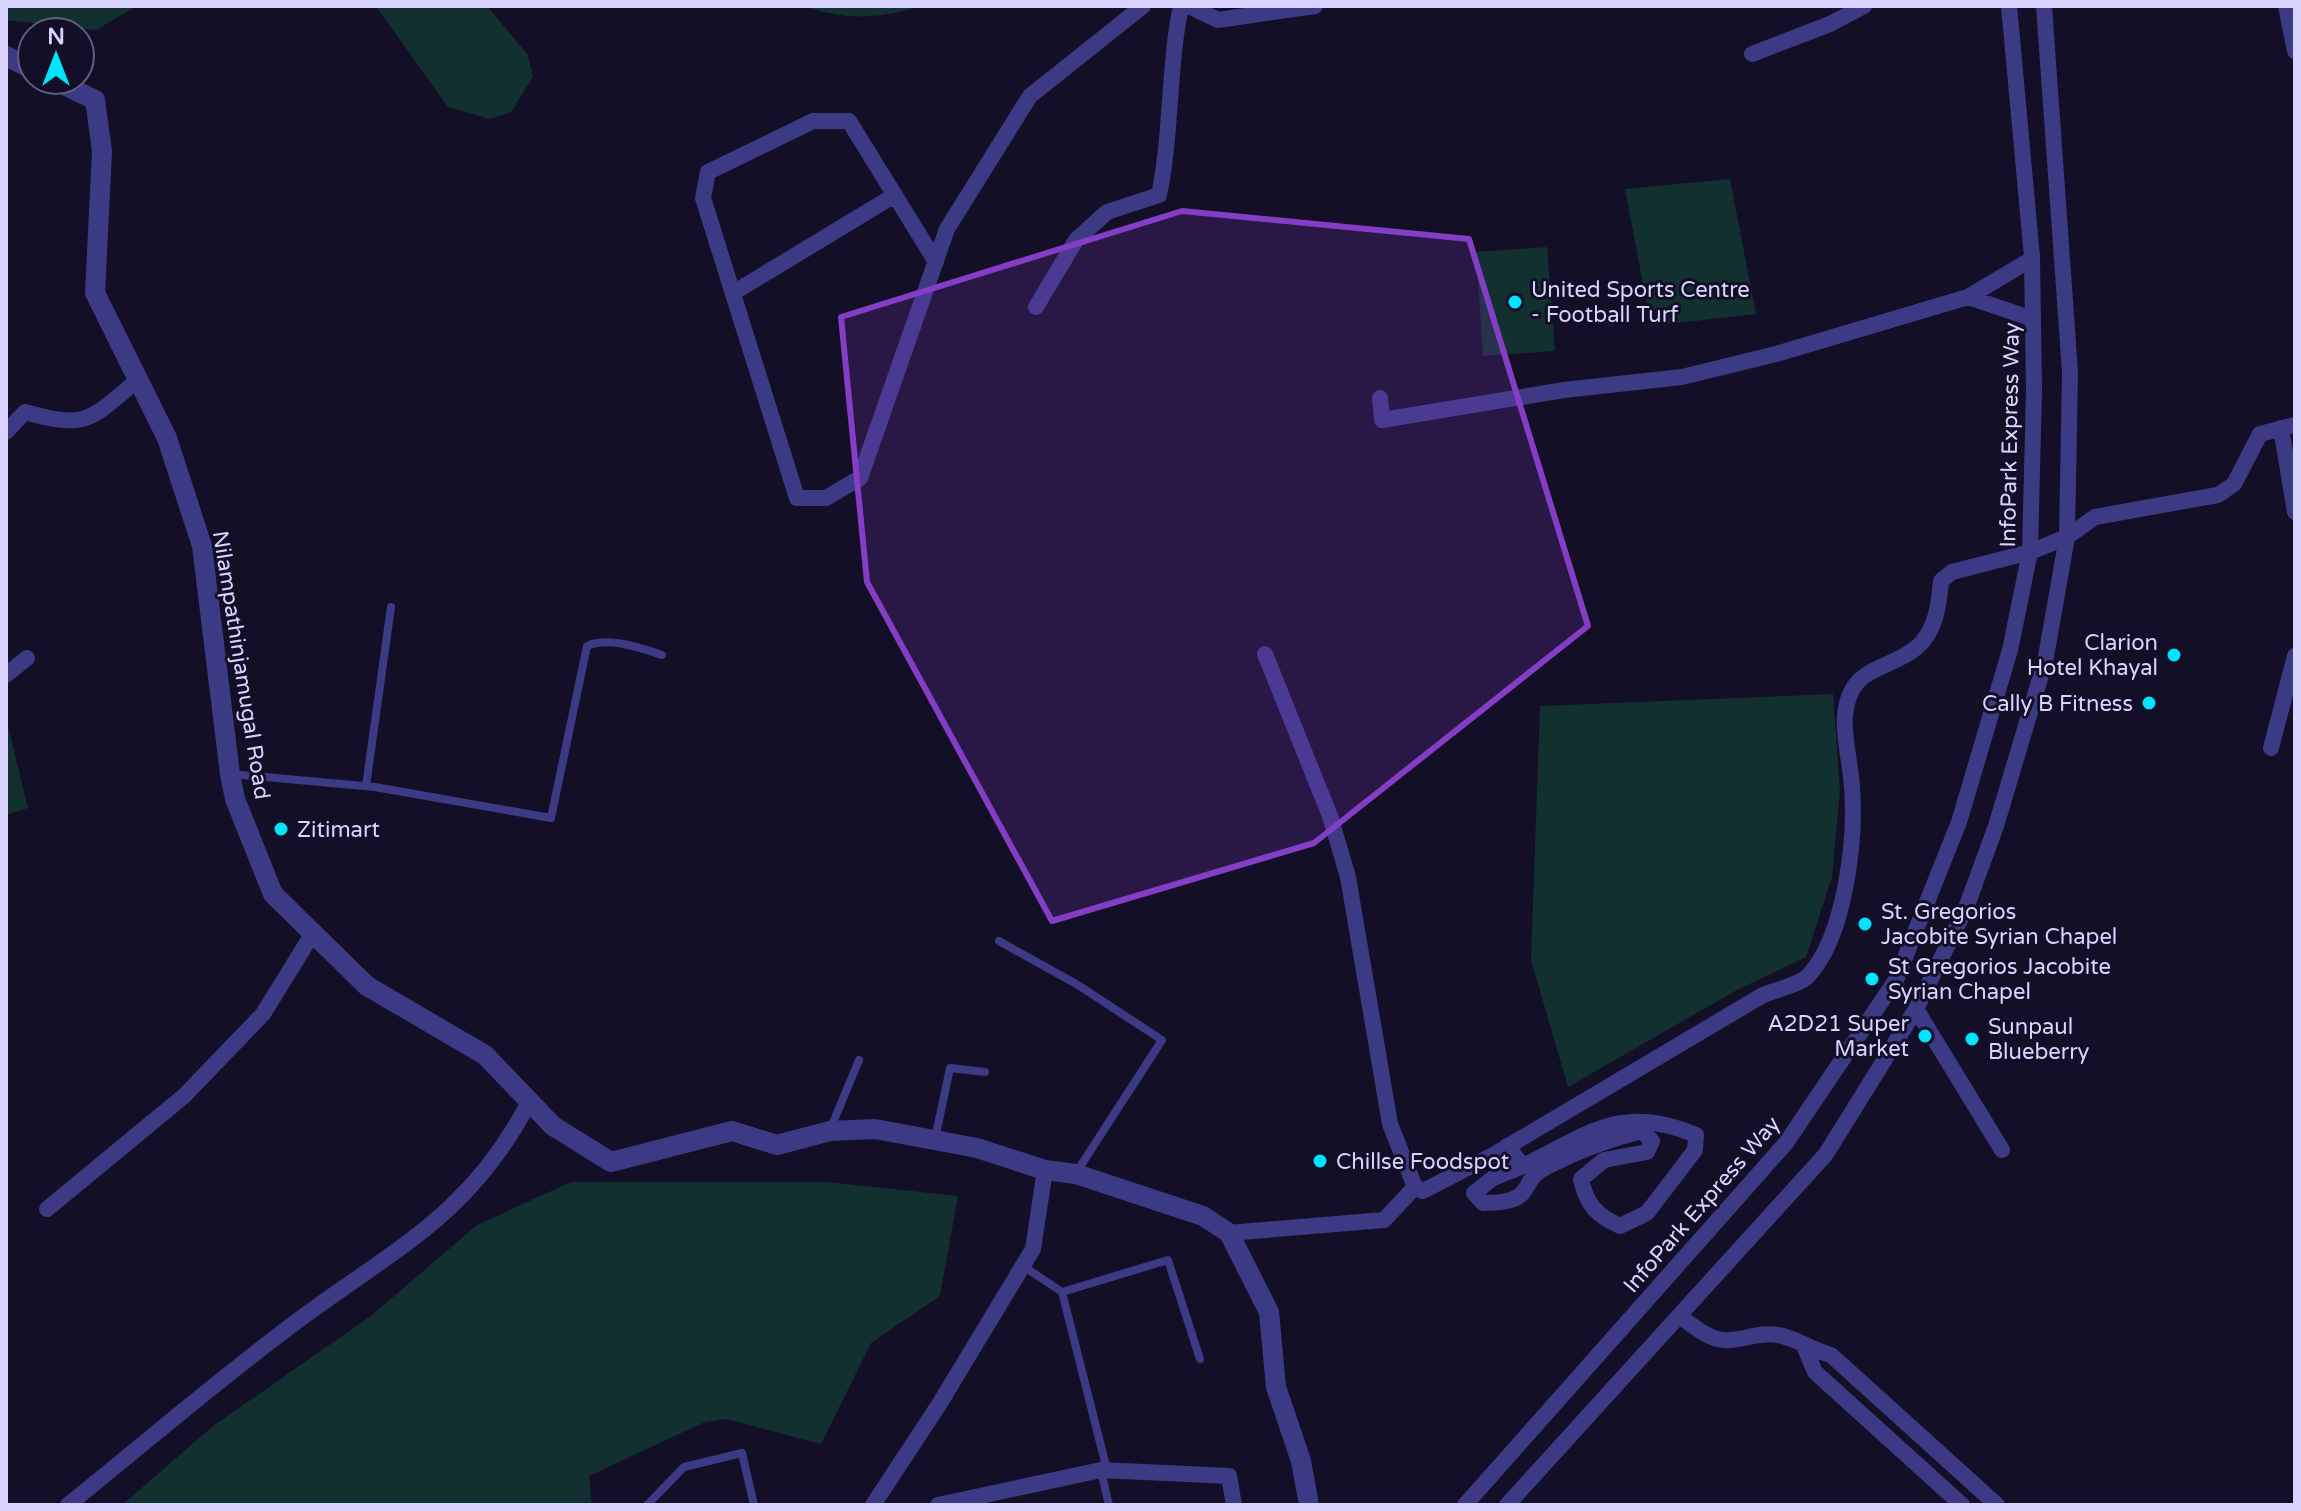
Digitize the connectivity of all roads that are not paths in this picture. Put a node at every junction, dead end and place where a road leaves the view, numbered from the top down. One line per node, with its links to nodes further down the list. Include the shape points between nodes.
1 (1143, 6): 14 (street, via 1030,96 947,229)
2 (1181, 6): 17 (street, via 1159,195 1107,212 1076,240)
3 (1189, 6): 4 (street, via 1218,20)
4 (1315, 6)
5 (1864, 6): 10 (street)
6 (2009, 6): 13 (street, InfoPark Express Way)
7 (2044, 6): 24 (street, via 2070,372)
8 (2286, 6): 9 (street)
9 (2295, 51)
10 (1752, 54)
11 (87, 96): 19 (street, Nilampathinjamugal Road, via 95,100 102,151 95,293)
12 (895, 195): 14 (street); 15 (street); 15 (street, via 849,121 813,121 708,172 703,198)
13 (2032, 259): 16 (street); 18 (street, InfoPark Express Way)
14 (936, 262): 15 (street, via 860,478 826,498 797,498)
15 (733, 293)
16 (1968, 297): 18 (street); 20 (street, via 1682,377 1382,420)
17 (1036, 307)
18 (2033, 319): 25 (street, InfoPark Express Way)
19 (139, 379): 22 (street, via 86,420 72,423 25,412); 33 (street, Nilampathinjamugal Road, via 167,438 202,546)
20 (1380, 398)
21 (2288, 426): 23 (street); 24 (street, via 2260,434 2234,484 2218,495 2095,517)
22 (6, 432)
23 (2295, 512)
24 (2067, 537): 25 (street); 37 (street, via 2026,736 1966,908)
25 (2030, 552): 43 (street, via 1952,572 1941,581 1938,613 1917,647 1870,670 1850,692 1845,717 1853,791 1850,851 1832,937 1807,978 1763,995); 66 (street, InfoPark Express Way, via 2010,650 1959,822 1896,980 1786,1143)
26 (391, 607): 34 (lane)
27 (1265, 654): 48 (street, via 1330,816 1348,877 1390,1124)
28 (662, 655): 34 (lane, via 631,646 587,646 551,818)
29 (2295, 656): 32 (street)
30 (27, 658): 31 (street)
31 (6, 675)
32 (2271, 748)
33 (230, 774): 34 (lane); 35 (street, Nilampathinjamugal Road, via 273,894)
34 (366, 786)
35 (313, 933): 40 (street, Nilampathinjamugal Road, via 367,986 485,1055); 49 (street, via 263,1014 184,1096)
36 (999, 941): 47 (lane, via 1162,1040)
37 (1916, 1009): 44 (street); 53 (street, via 1826,1154)
38 (859, 1060): 41 (lane)
39 (985, 1072): 42 (lane, via 950,1068)
40 (529, 1102): 41 (street, Nilampathinjamugal Road, via 553,1126 611,1162 732,1131 777,1145); 58 (street, via 509,1140 454,1205 392,1257 300,1319)
41 (830, 1131): 42 (street, Nilampathinjamugal Road, via 875,1129)
42 (934, 1140): 46 (street, Nilampathinjamugal Road)
43 (1507, 1146): 45 (street); 48 (street, via 1423,1191)
44 (2002, 1150)
45 (1523, 1166): 45 (street, via 1620,1121 1641,1119 1696,1135 1695,1150 1647,1213 1620,1226 1599,1218 1581,1179 1604,1160 1647,1152 1652,1141 1642,1131 1606,1139 1544,1167 1523,1197 1483,1203 1474,1193)
46 (1045, 1170): 47 (street, Nilampathinjamugal Road); 51 (street, via 1033,1249)
47 (1076, 1174): 50 (street, Nilampathinjamugal Road, via 1203,1216)
48 (1415, 1187): 50 (street, via 1384,1220)
49 (47, 1209)
50 (1229, 1233): 65 (street, via 1269,1312 1276,1387 1301,1461)
51 (1023, 1266): 52 (lane); 61 (street)
52 (1062, 1292): 55 (lane, via 1168,1260); 56 (lane)
53 (1679, 1316): 54 (street, via 1709,1336 1725,1340 1782,1335); 67 (street)
54 (1805, 1348): 68 (street, via 1815,1372); 69 (street, via 1831,1355)
55 (1200, 1359)
56 (1104, 1471): 57 (street); 63 (lane); 64 (street, via 1229,1476)
57 (994, 1499): 62 (street)
58 (68, 1505)
59 (647, 1505): 60 (lane, via 684,1467 742,1453)
60 (754, 1505)
61 (873, 1505)
62 (938, 1505)
63 (1109, 1505)
64 (1234, 1505)
65 (1309, 1505)
66 (1465, 1505)
67 (1507, 1505)
68 (1962, 1505)
69 (1997, 1505)

